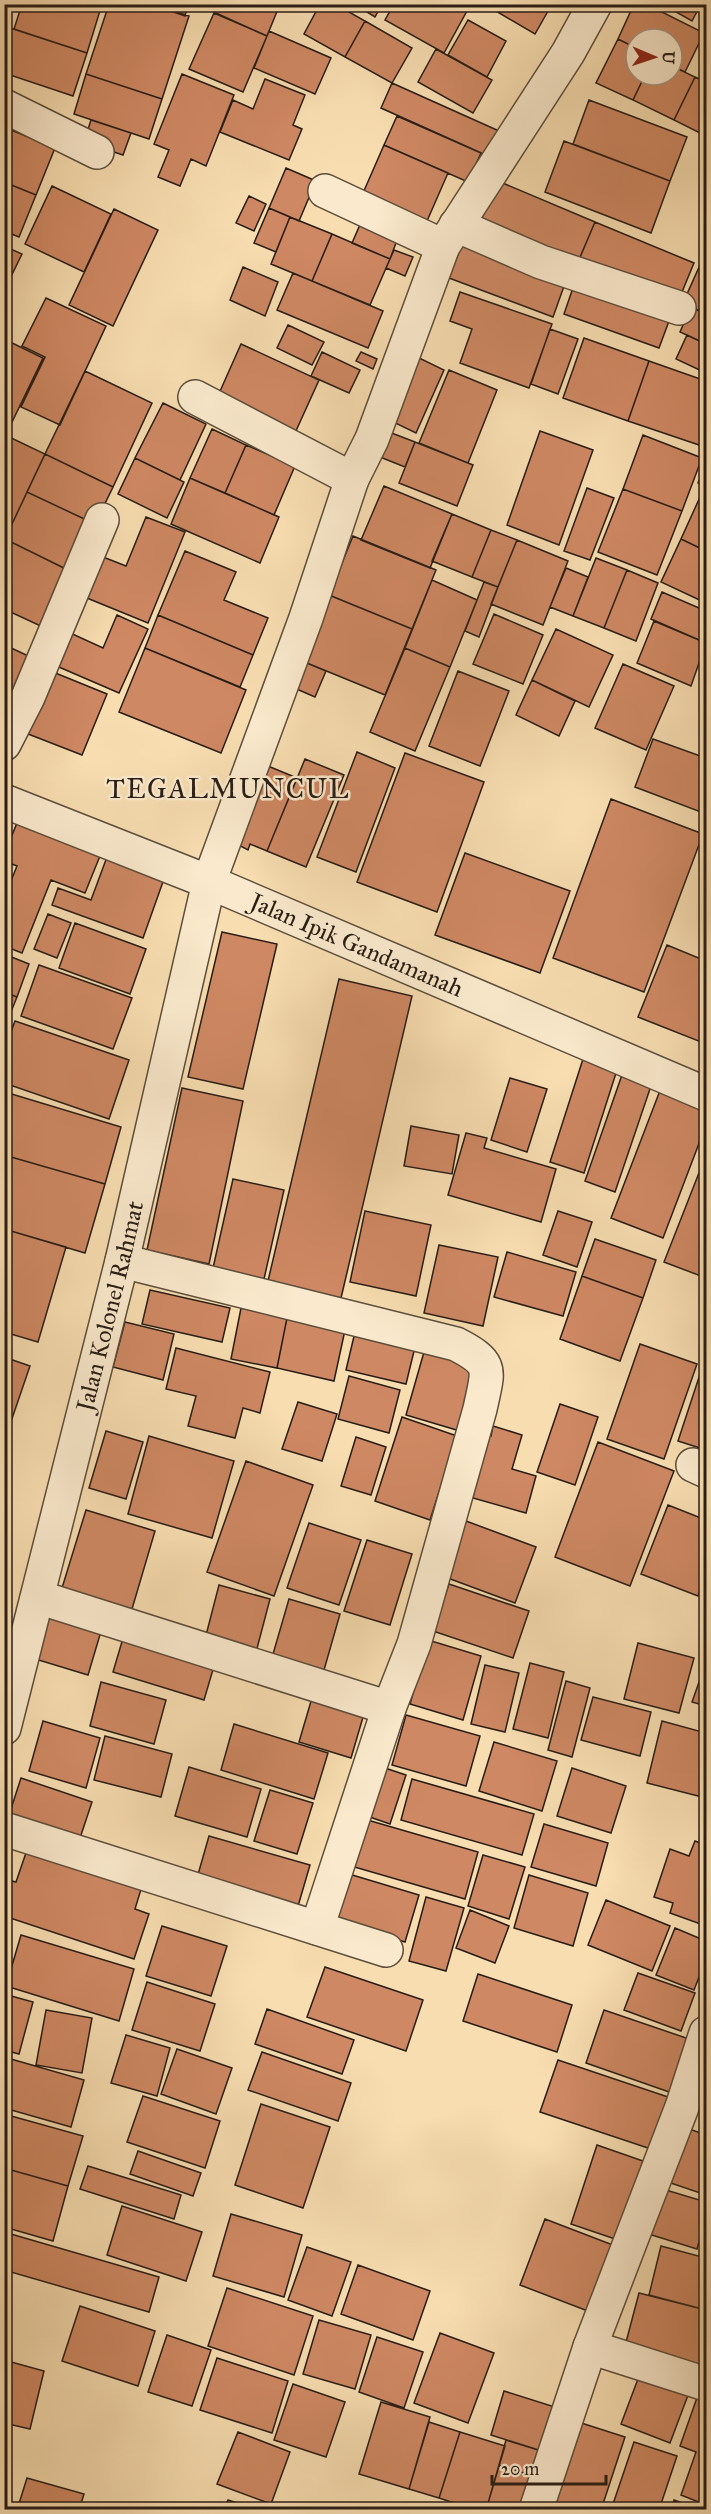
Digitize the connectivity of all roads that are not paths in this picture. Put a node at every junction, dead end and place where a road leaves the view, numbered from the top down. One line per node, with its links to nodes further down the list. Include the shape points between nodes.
1 (595, 4): 5 (street, Jalan Kolonel Rahmat, via 568,53)
2 (4, 106): 3 (street)
3 (97, 152)
4 (325, 191): 5 (street)
5 (450, 236): 6 (street); 8 (street, Jalan Kolonel Rahmat, via 372,439)
6 (679, 308)
7 (195, 397): 8 (street)
8 (352, 479): 12 (street, Jalan Kolonel Rahmat, via 314,597)
9 (102, 520): 10 (street, via 28,697)
10 (4, 744)
11 (4, 801): 12 (street, Jalan Ipik Gandamanah)
12 (209, 882): 13 (street, Jalan Ipik Gandamanah); 14 (street, Jalan Kolonel Rahmat)
13 (706, 1094)
14 (122, 1261): 15 (street, Jalan Kolonel Rahmat); 16 (street, via 456,1344 478,1355 487,1371 480,1409 414,1644)
15 (38, 1597): 16 (street); 17 (street, Jalan Kolonel Rahmat)
16 (389, 1707): 19 (street)
17 (4, 1728)
18 (4, 1829): 19 (street)
19 (317, 1928): 20 (street)
20 (387, 1950)
21 (706, 2033): 22 (street, via 682,2107)
22 (590, 2347): 23 (street); 24 (street)
23 (706, 2384)
24 (536, 2510)

